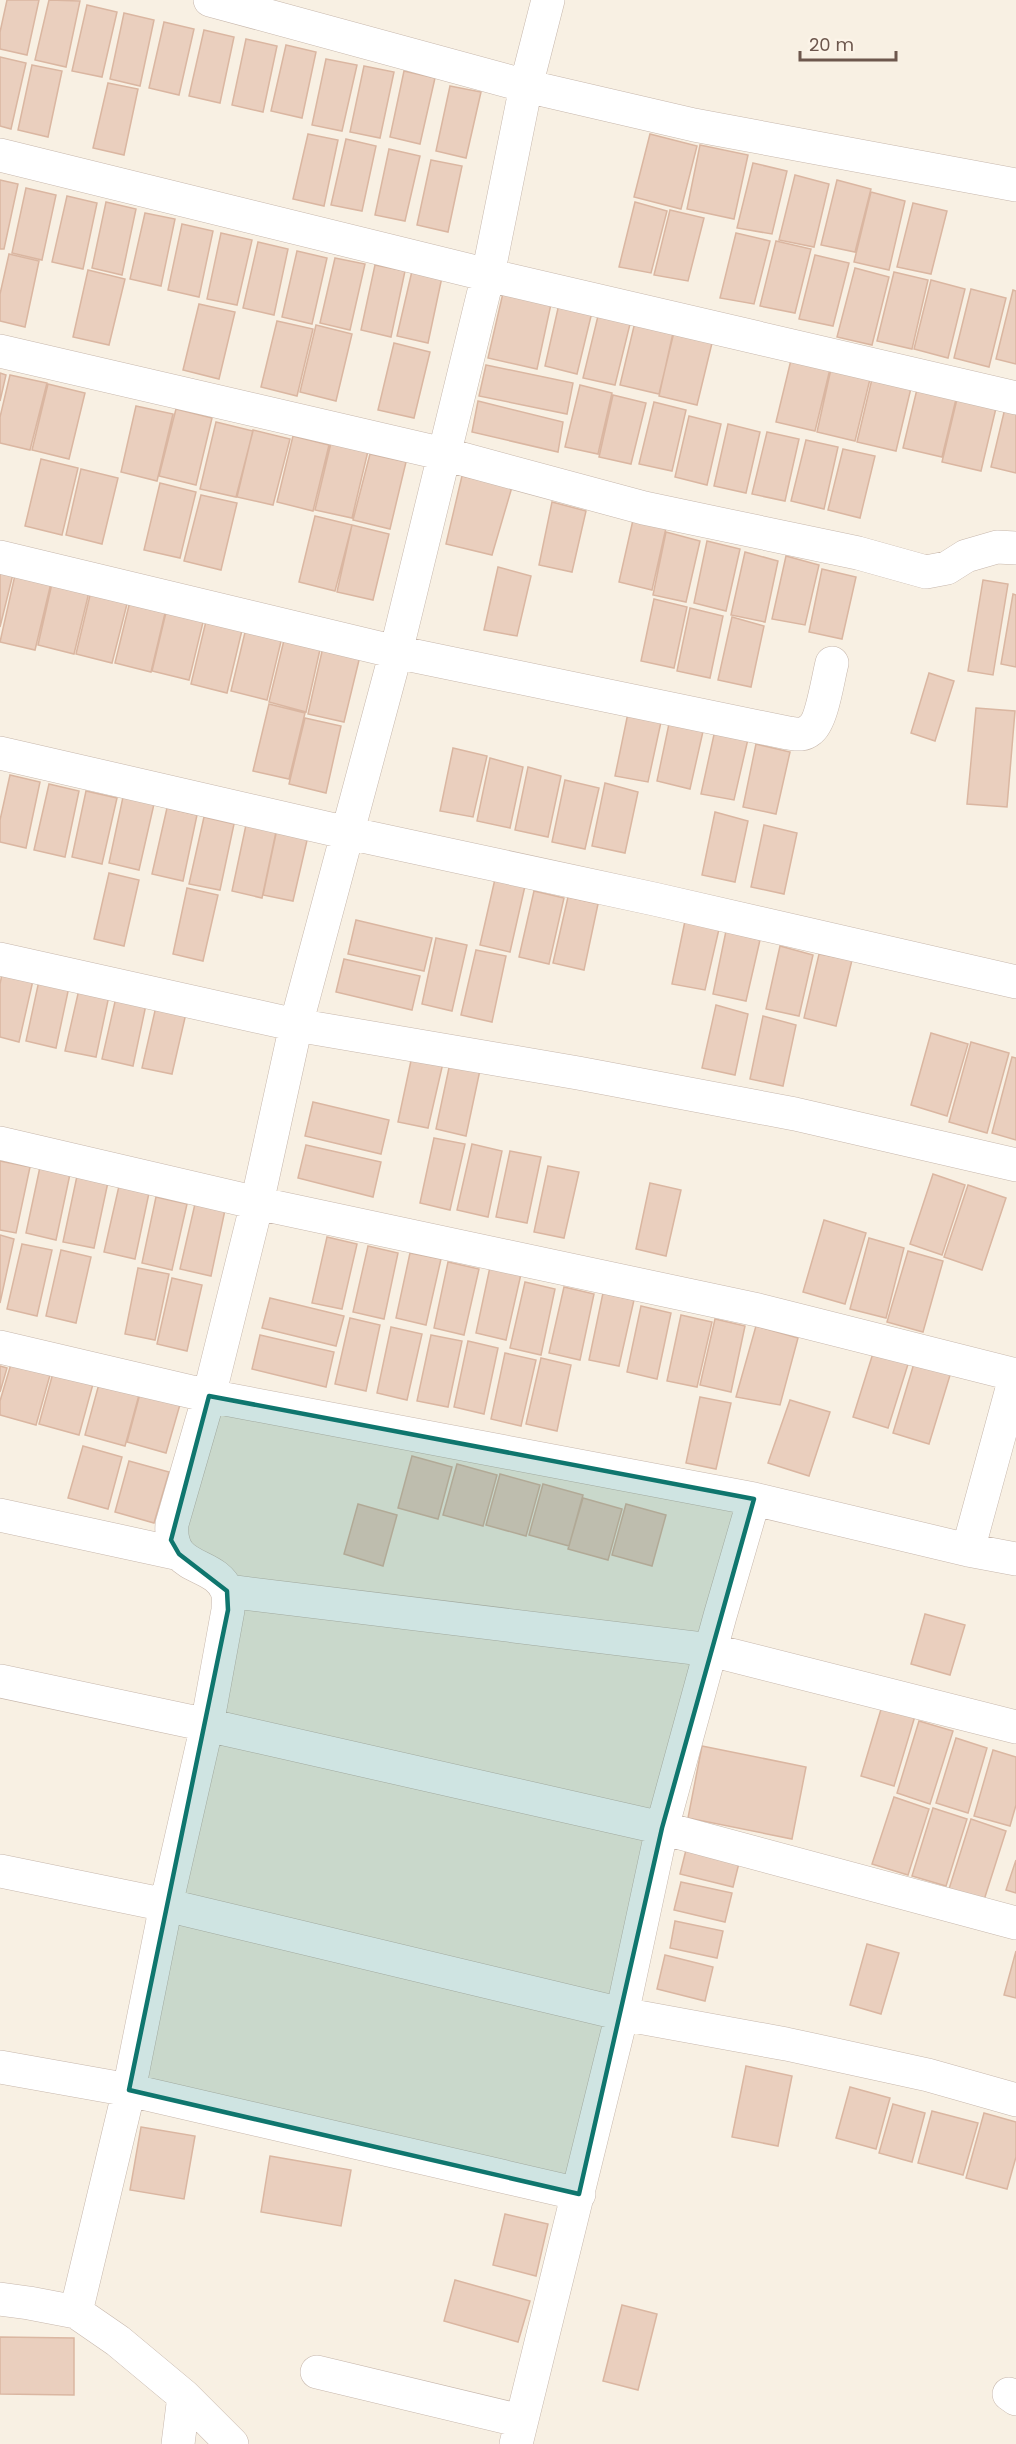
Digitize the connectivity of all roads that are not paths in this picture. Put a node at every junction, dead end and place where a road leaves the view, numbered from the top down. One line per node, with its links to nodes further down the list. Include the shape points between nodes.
1 (210, 0): 3 (street)
2 (548, 0): 3 (street)
3 (526, 86): 5 (street, via 694,125); 6 (street)
4 (0, 155): 6 (street)
5 (1016, 185)
6 (488, 275): 8 (street); 9 (street)
7 (0, 351): 9 (street)
8 (1016, 398)
9 (444, 454): 10 (street, via 644,508 926,572 947,568 966,556 997,547); 12 (street)
10 (1016, 548)
11 (0, 557): 12 (street)
12 (396, 652): 13 (street, via 803,735 813,729 820,713); 15 (street)
13 (832, 663)
14 (0, 753): 15 (street)
15 (348, 833): 17 (street); 18 (street)
16 (0, 959): 18 (street)
17 (1016, 982)
18 (296, 1025): 20 (street, via 795,1114); 21 (street)
19 (0, 1143): 21 (street)
20 (1016, 1166)
21 (257, 1203): 23 (street, via 758,1310); 24 (street)
22 (0, 1347): 24 (street)
23 (1016, 1375): 27 (street)
24 (209, 1396): 25 (street); 28 (street, via 172,1524 171,1540)
25 (754, 1499): 27 (street); 31 (street)
26 (0, 1515): 28 (street)
27 (968, 1550): 29 (street)
28 (179, 1554): 30 (street, via 218,1580)
29 (1016, 1559)
30 (227, 1591): 31 (street); 33 (street, via 228,1610)
31 (711, 1650): 34 (street); 35 (street)
32 (0, 1681): 33 (street)
33 (207, 1725): 35 (street); 37 (street)
34 (1016, 1727)
35 (662, 1828): 38 (street); 39 (street)
36 (0, 1871): 37 (street)
37 (166, 1905): 39 (street); 41 (street)
38 (1016, 1923)
39 (622, 2014): 42 (street, via 917,2072); 43 (street)
40 (0, 2067): 41 (street)
41 (129, 2091): 43 (street); 45 (street)
42 (1016, 2100)
43 (579, 2194): 48 (street)
44 (0, 2300): 45 (street)
45 (76, 2312): 47 (street)
46 (317, 2372): 48 (street)
47 (184, 2396): 49 (street); 50 (street)
48 (518, 2433)
49 (178, 2444)
50 (232, 2444)

